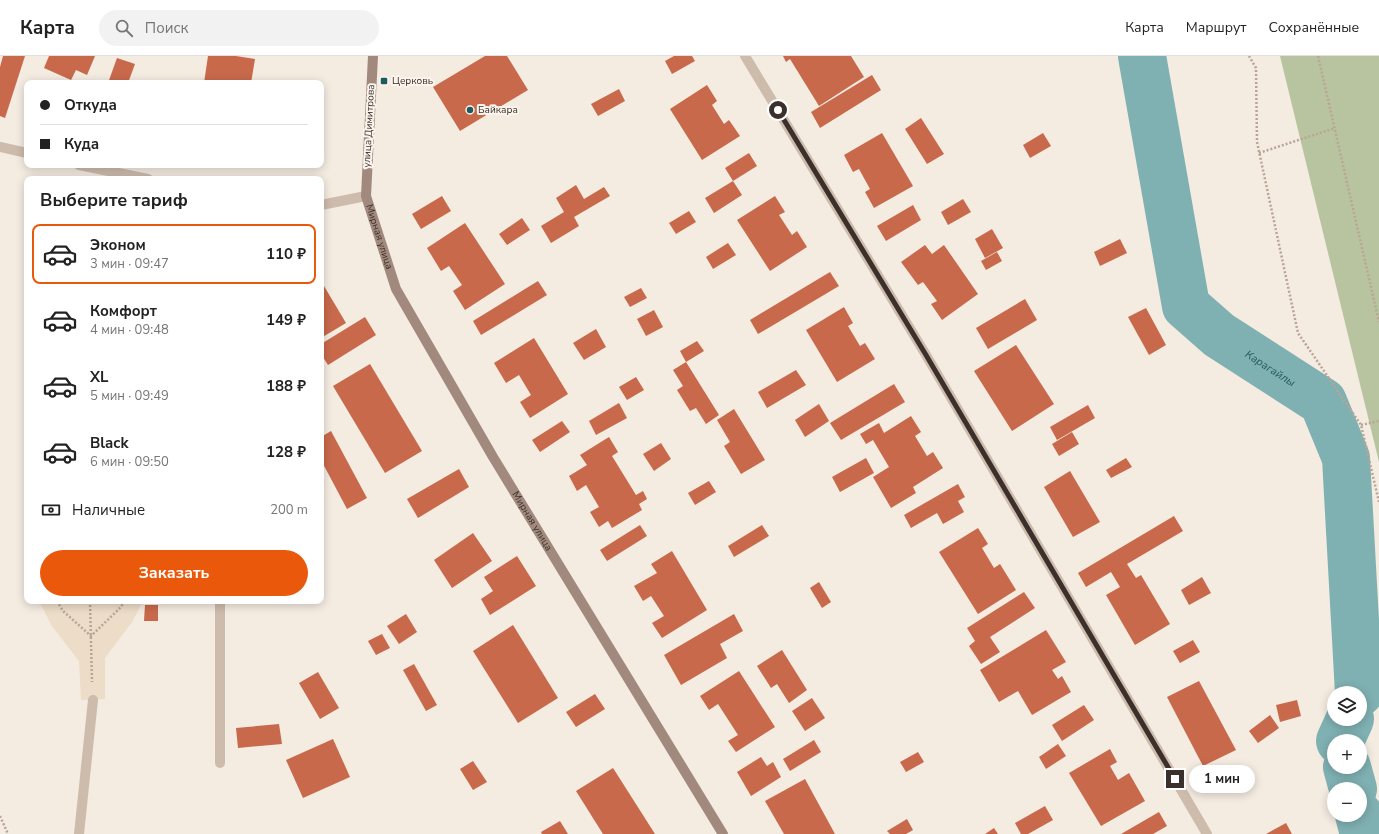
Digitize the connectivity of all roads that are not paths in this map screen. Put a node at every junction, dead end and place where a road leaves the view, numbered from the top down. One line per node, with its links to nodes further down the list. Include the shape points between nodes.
1 (373, 56): 7 (main road, улица Димитрова)
2 (745, 56): 14 (street, via 926,355)
3 (0, 147): 4 (street)
4 (24, 152)
5 (94, 168): 6 (street)
6 (133, 176)
7 (366, 196): 8 (street); 13 (main road, Мирная улица, via 396,289 493,458)
8 (324, 204)
9 (220, 604): 11 (street)
10 (92, 700): 12 (street)
11 (220, 763)
12 (79, 834)
13 (724, 834)
14 (1207, 834)

